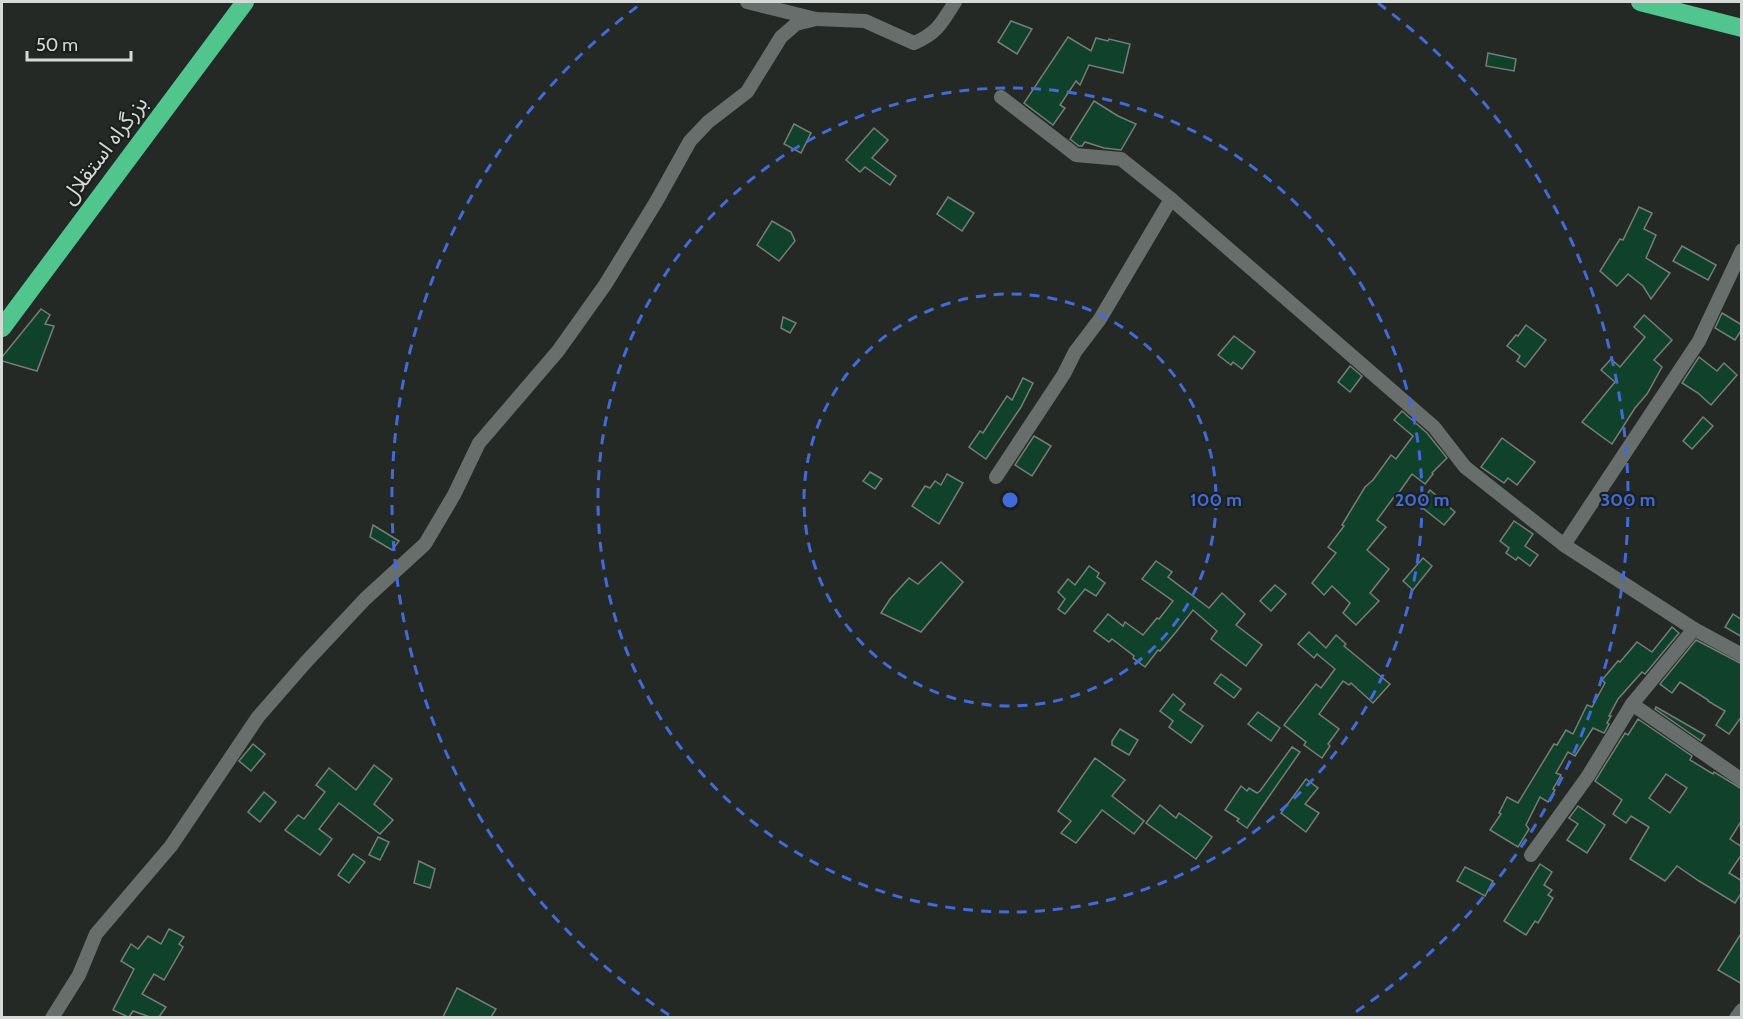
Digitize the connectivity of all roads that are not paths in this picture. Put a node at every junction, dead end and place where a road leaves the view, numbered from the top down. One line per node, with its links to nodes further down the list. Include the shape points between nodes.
1 (245, 2): 10 (highway, بزرگراه استقلال)
2 (747, 2): 5 (street)
3 (955, 2): 5 (street, via 941,24 914,43 865,21)
4 (1640, 2): 6 (highway)
5 (816, 19): 19 (street, via 796,24 782,37 747,93 690,141 604,285 558,351 479,443 425,544 364,599 258,717 171,846 96,934 79,975)
6 (1742, 28)
7 (1001, 97): 8 (street, via 1076,155 1121,159)
8 (1171, 199): 11 (street, via 1100,318); 12 (street, via 1434,427 1465,467)
9 (1742, 250): 12 (street, via 1699,341)
10 (2, 328)
11 (996, 477)
12 (1564, 545): 13 (street)
13 (1695, 629): 14 (street); 15 (street)
14 (1742, 655)
15 (1632, 704): 16 (street); 17 (street, via 1588,776)
16 (1742, 780)
17 (1531, 855)
18 (1742, 1010): 20 (street)
19 (52, 1017)
20 (1736, 1017)

